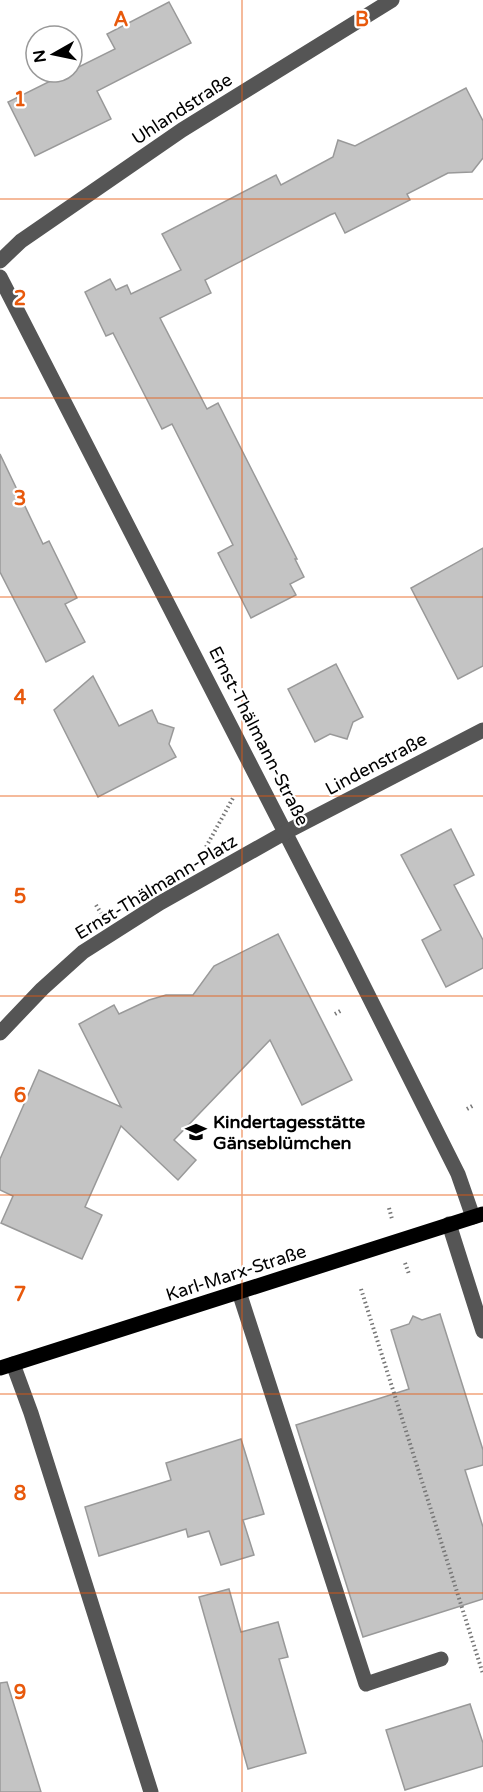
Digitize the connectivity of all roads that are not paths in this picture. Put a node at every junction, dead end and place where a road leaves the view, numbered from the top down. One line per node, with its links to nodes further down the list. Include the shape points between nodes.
1 (392, 0): 2 (street, Uhlandstraße, via 182,130 21,241)
2 (0, 261)
3 (0, 277): 5 (street, Ernst-Thälmann-Straße)
4 (483, 730): 5 (street, Lindenstraße)
5 (286, 832): 6 (street, Ernst-Thälmann-Platz, via 160,903 112,941 82,952); 7 (street, Ernst-Thälmann-Straße)
6 (0, 1033)
7 (478, 1216): 8 (main road, Karl-Marx-Straße)
8 (449, 1224): 9 (main road, Karl-Marx-Straße); 10 (street)
9 (239, 1292): 11 (main road, Karl-Marx-Straße); 12 (street, via 366,1684)
10 (483, 1331)
11 (7, 1366): 13 (street, via 31,1413)
12 (441, 1659)
13 (151, 1792)

